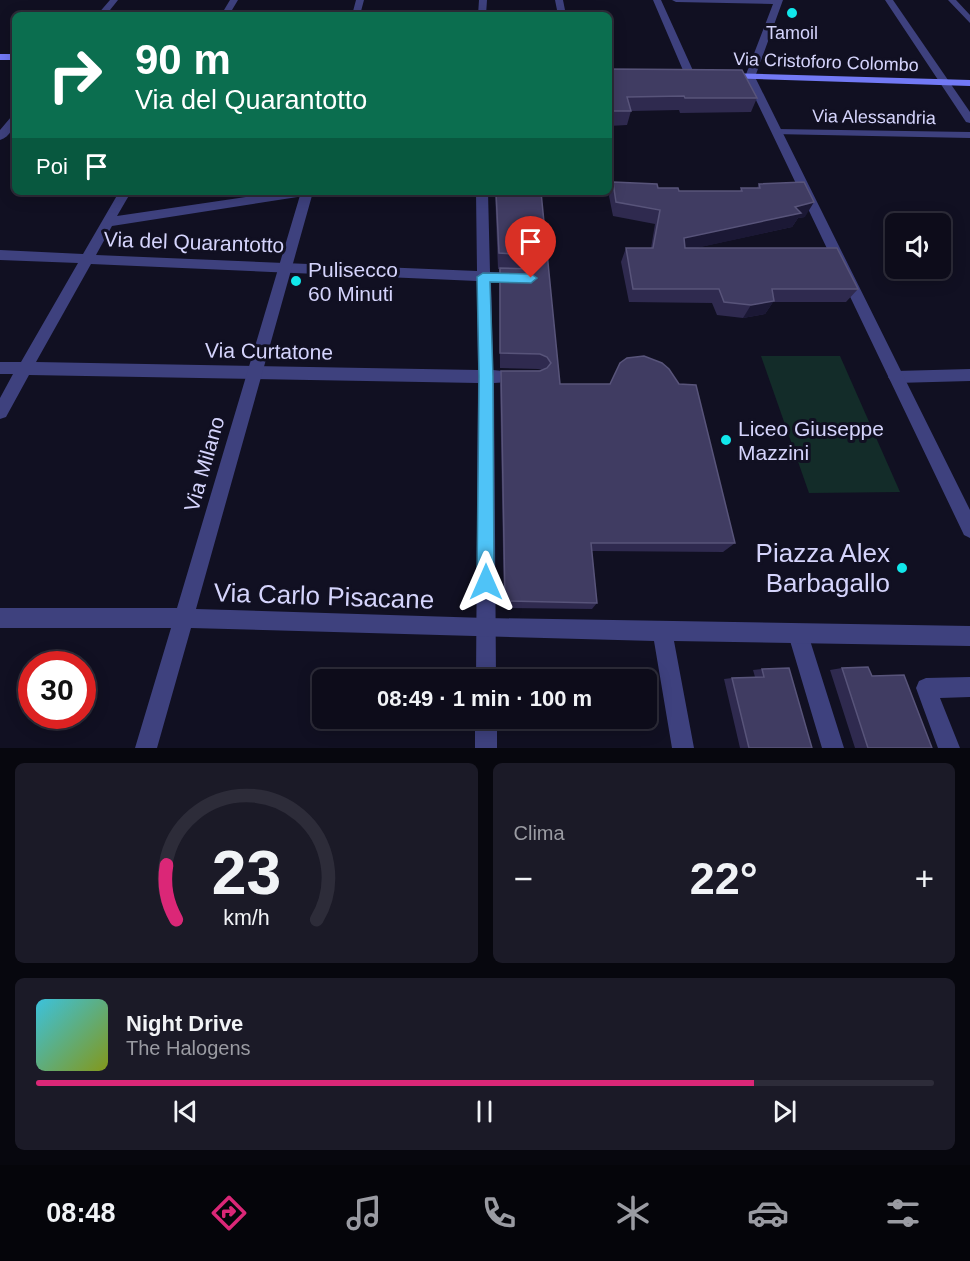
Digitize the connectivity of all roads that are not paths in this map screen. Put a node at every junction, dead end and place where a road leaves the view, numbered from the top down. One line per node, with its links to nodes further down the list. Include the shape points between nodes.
1 (114, 0): 7 (street)
2 (657, 0): 10 (street)
3 (676, 0): 6 (street)
4 (889, 0): 12 (street)
5 (952, 0): 8 (street)
6 (779, 1): 11 (street)
7 (104, 12)
8 (970, 20)
9 (679, 75): 10 (main road, Via Cristoforo Colombo)
10 (700, 76): 11 (main road, Via Cristoforo Colombo)
11 (750, 77): 12 (main road, Via Cristoforo Colombo); 16 (street)
12 (943, 82): 13 (main road, Via Cristoforo Colombo); 14 (street)
13 (970, 83)
14 (970, 120)
15 (12, 122): 18 (street)
16 (777, 132): 17 (street, Via Alessandria); 34 (street)
17 (970, 135)
18 (0, 137)
19 (123, 195): 23 (street)
20 (286, 195): 23 (street)
21 (305, 195): 26 (street, Via Milano)
22 (482, 195): 27 (street)
23 (108, 222): 25 (street)
24 (0, 255): 25 (street, Via del Quarantotto)
25 (87, 258): 26 (street, Via del Quarantotto); 30 (street)
26 (286, 266): 27 (street, Via del Quarantotto); 31 (street, Via Milano)
27 (483, 277): 28 (street, Via del Quarantotto); 33 (street)
28 (531, 278)
29 (0, 368): 30 (street, Via Curtatone)
30 (25, 368): 31 (street, Via Curtatone); 36 (street)
31 (254, 372): 33 (street, Via Curtatone); 39 (street, Via Milano)
32 (970, 375): 34 (street)
33 (486, 376): 35 (street, Via Curtatone); 40 (street)
34 (896, 376): 37 (street)
35 (538, 377)
36 (0, 412)
37 (970, 529)
38 (0, 618): 39 (street, Via Carlo Pisacane)
39 (183, 618): 40 (street, Via Carlo Pisacane); 47 (street, Via Milano)
40 (486, 628): 41 (street, Via Carlo Pisacane); 44 (street)
41 (662, 631): 42 (street, Via Carlo Pisacane); 49 (street)
42 (798, 634): 43 (street, Via Carlo Pisacane); 50 (street)
43 (970, 636)
44 (486, 669)
45 (970, 687): 51 (street, via 926,688)
46 (486, 729): 48 (street)
47 (146, 748)
48 (486, 748)
49 (683, 748)
50 (833, 748)
51 (949, 748)

